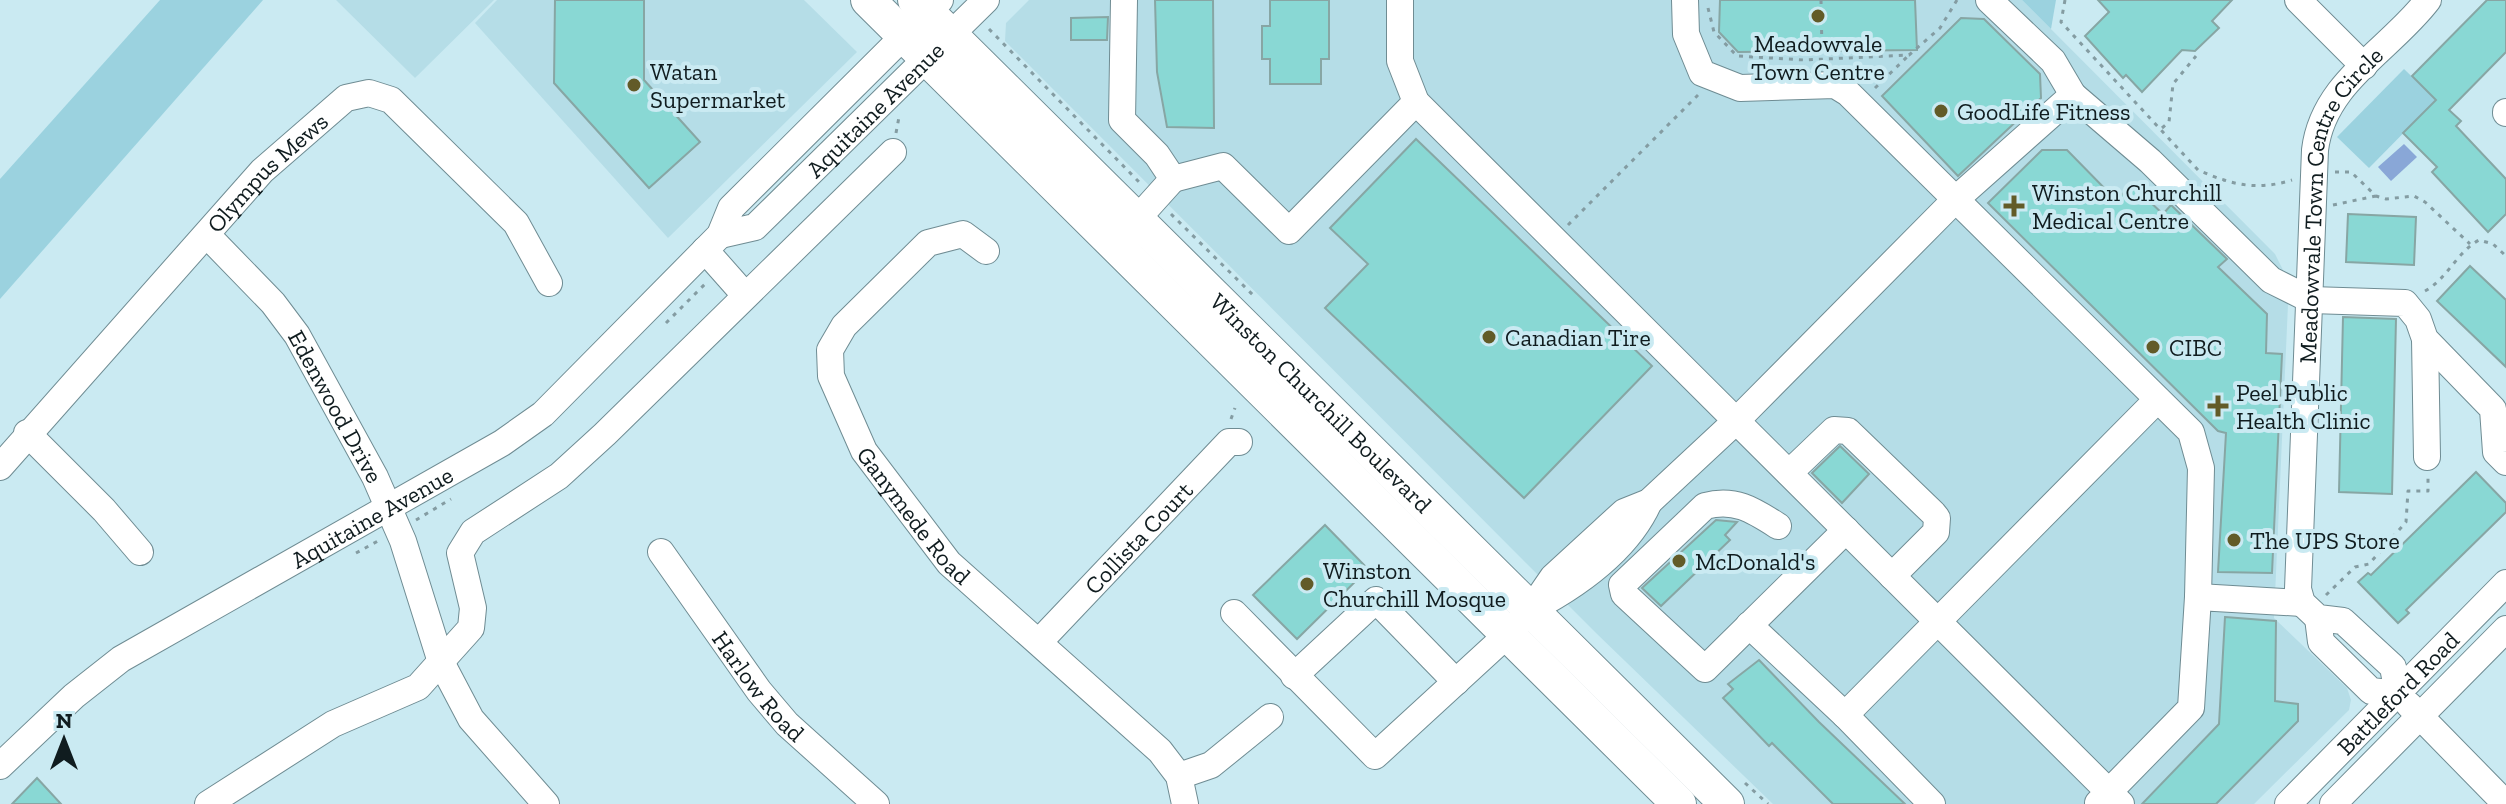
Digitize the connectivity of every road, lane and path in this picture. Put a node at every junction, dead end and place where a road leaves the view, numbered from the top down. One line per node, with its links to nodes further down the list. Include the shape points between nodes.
1 (868, 0): 13 (main road, Winston Churchill Boulevard)
2 (986, 0): 13 (street, Aquitaine Avenue)
3 (1124, 0): 26 (street, via 1122,120)
4 (1400, 0): 21 (street, via 1400,61)
5 (1685, 0): 19 (street, via 1692,54 1702,73)
6 (1707, 0): 16 (path, via 1714,32 1737,56 1805,60)
7 (1821, 0): 15 (path)
8 (1957, 0): 16 (path, via 1940,28)
9 (1989, 0): 20 (street, via 2053,61)
10 (2065, 0): 23 (path, via 2061,22)
11 (2298, 0): 18 (street)
12 (2428, 0): 18 (street, Meadowvale Town Centre Circle)
13 (928, 24): 31 (main road, Winston Churchill Boulevard); 34 (street, Aquitaine Avenue, via 731,208); 66 (main road, Winston Churchill Boulevard)
14 (992, 33): 27 (path)
15 (1822, 53)
16 (1909, 55): 22 (path)
17 (2196, 56): 23 (path, via 2173,84 2169,122)
18 (2364, 66): 25 (street, Meadowvale Town Centre Circle, via 2326,109 2317,136)
19 (1715, 78): 22 (street, via 1740,88 1835,85); 33 (path)
20 (2073, 95): 29 (street); 40 (street, via 2150,161 2271,280)
21 (1416, 102): 26 (street, via 1289,231 1223,166); 33 (street)
22 (1859, 104): 29 (street)
23 (2160, 129): 25 (path, via 2198,170 2222,181 2266,188)
24 (893, 152): 39 (street)
25 (2315, 173): 28 (path, via 2351,172); 30 (street, Meadowvale Town Centre Circle)
26 (1173, 179): 31 (street)
27 (1137, 180)
28 (2376, 196): 30 (path); 35 (path, via 2414,196)
29 (1956, 199): 43 (street); 45 (street)
30 (2313, 208): 40 (street, Meadowvale Town Centre Circle)
31 (1137, 219): 60 (main road, Winston Churchill Boulevard)
32 (207, 235): 38 (street, Olympus Mews, via 262,171 346,98 369,93 391,100 516,223); 46 (street, Olympus Mews); 52 (street, Edenwood Drive, via 297,335)
33 (1555, 240): 45 (street)
34 (712, 242): 39 (street); 52 (street, Aquitaine Avenue, via 543,414)
35 (2470, 244): 37 (path, via 2486,241); 41 (path, via 2434,286)
36 (986, 251): 67 (street, Ganymede Road, via 963,234 928,243 844,326 830,350 831,376 864,451 949,563)
37 (2506, 256)
38 (549, 283)
39 (744, 294): 68 (street, via 559,476 473,532 460,553 473,608 471,628)
40 (2311, 300): 41 (street); 61 (street, Meadowvale Town Centre Circle, via 2298,589)
41 (2405, 303): 42 (street)
42 (2425, 339): 48 (street); 49 (street, via 2493,409 2496,452)
43 (2157, 400): 59 (street, via 2191,432 2199,453); 63 (street)
44 (1235, 408): 47 (path)
45 (1736, 421): 51 (street); 60 (street, via 1649,502 1624,512 1603,530 1553,577)
46 (27, 433): 50 (street, Olympus Mews); 55 (street)
47 (1234, 433): 67 (street, Collista Court)
48 (2427, 457): 61 (path, via 2428,491 2408,491 2406,522 2369,564 2355,567)
49 (2506, 462)
50 (0, 467)
51 (1789, 473): 54 (street); 57 (street, via 1834,430 1852,432 1937,518 1936,532)
52 (388, 508): 68 (street, Edenwood Drive); 75 (street, Aquitaine Avenue, via 121,659)
53 (1778, 526): 64 (street, via 1740,504 1705,506 1622,585 1624,594 1705,669)
54 (1846, 530): 57 (street); 64 (street)
55 (140, 552)
56 (661, 552): 80 (street, Harlow Road, via 787,724)
57 (1892, 576): 63 (street)
58 (2506, 583): 71 (street, Battleford Road)
59 (2198, 597): 61 (street); 77 (street, via 2191,708)
60 (1531, 609): 66 (street); 83 (main road, Winston Churchill Boulevard)
61 (2310, 610): 71 (street, Meadowvale Town Centre Circle, via 2321,642 2371,691)
62 (1234, 613): 69 (street)
63 (1937, 621): 72 (street); 77 (street)
64 (1749, 625): 72 (street)
65 (2506, 629): 73 (street, Battleford Road)
66 (1508, 634): 70 (street); 82 (main road, Winston Churchill Boulevard)
67 (1039, 642): 76 (street, Ganymede Road, via 1160,751)
68 (441, 662): 78 (street, via 418,687 333,724); 79 (street, Edenwood Drive, via 471,719)
69 (1294, 676): 70 (street, via 1375,756); 70 (street, via 1376,600)
70 (1456, 682)
71 (2398, 694): 73 (street); 85 (street, Battleford Road)
72 (1845, 715): 84 (street)
73 (2419, 716): 86 (street, Battleford Road); 87 (street)
74 (1270, 717): 76 (street, via 1211,765)
75 (0, 766)
76 (1179, 776): 81 (street, Ganymede Road)
77 (2109, 800)
78 (208, 804)
79 (546, 804)
80 (876, 804)
81 (1185, 804)
82 (1679, 804)
83 (1727, 804)
84 (1932, 804)
85 (2288, 804)
86 (2333, 804)
87 (2506, 804)

